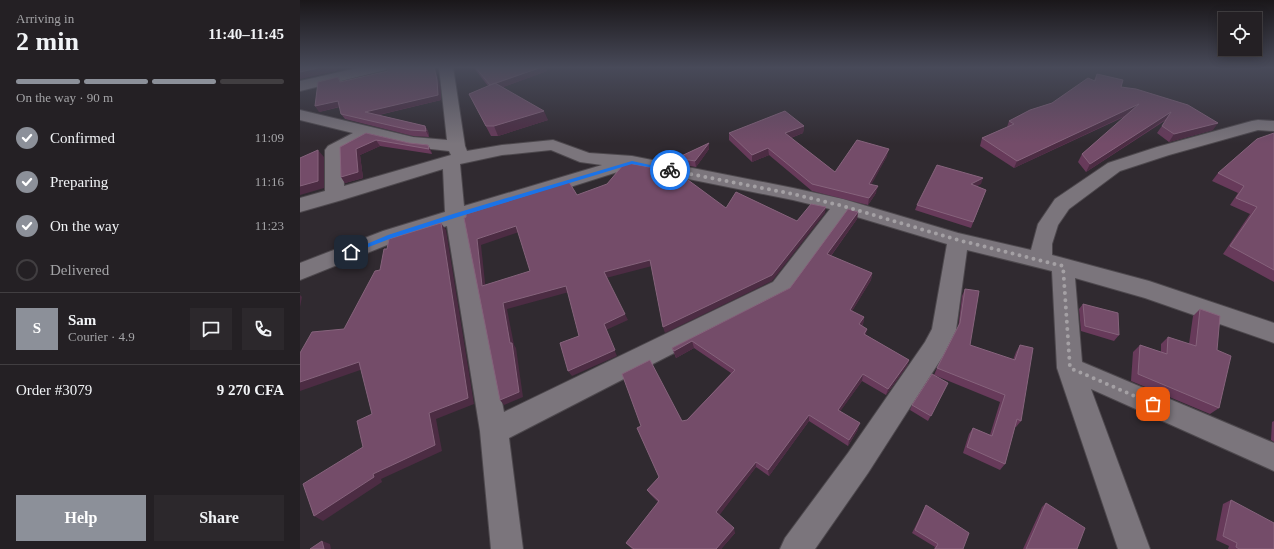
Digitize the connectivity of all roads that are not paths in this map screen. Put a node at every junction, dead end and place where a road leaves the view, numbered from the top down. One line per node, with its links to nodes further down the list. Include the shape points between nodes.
1 (449, 93): 5 (street)
2 (300, 115): 4 (street)
3 (1274, 126): 12 (street, via 1251,127 1114,167 1062,204 1048,224 1042,244)
4 (366, 132): 5 (street); 7 (street, via 334,150)
5 (456, 155): 6 (street, via 552,145 586,158); 7 (street); 10 (street)
6 (632, 162): 9 (street); 10 (street)
7 (335, 196): 8 (street)
8 (300, 206)
9 (843, 206): 11 (street); 16 (street, via 781,288)
10 (456, 215): 13 (street, via 390,236); 16 (street)
11 (958, 240): 12 (street); 19 (street, via 944,330 858,463)
12 (1052, 263): 14 (street, via 1149,290); 15 (street)
13 (300, 272)
14 (1274, 333)
15 (1070, 368): 17 (street); 20 (street)
16 (494, 431): 18 (street)
17 (1274, 457)
18 (507, 549)
19 (796, 549)
20 (1134, 549)

